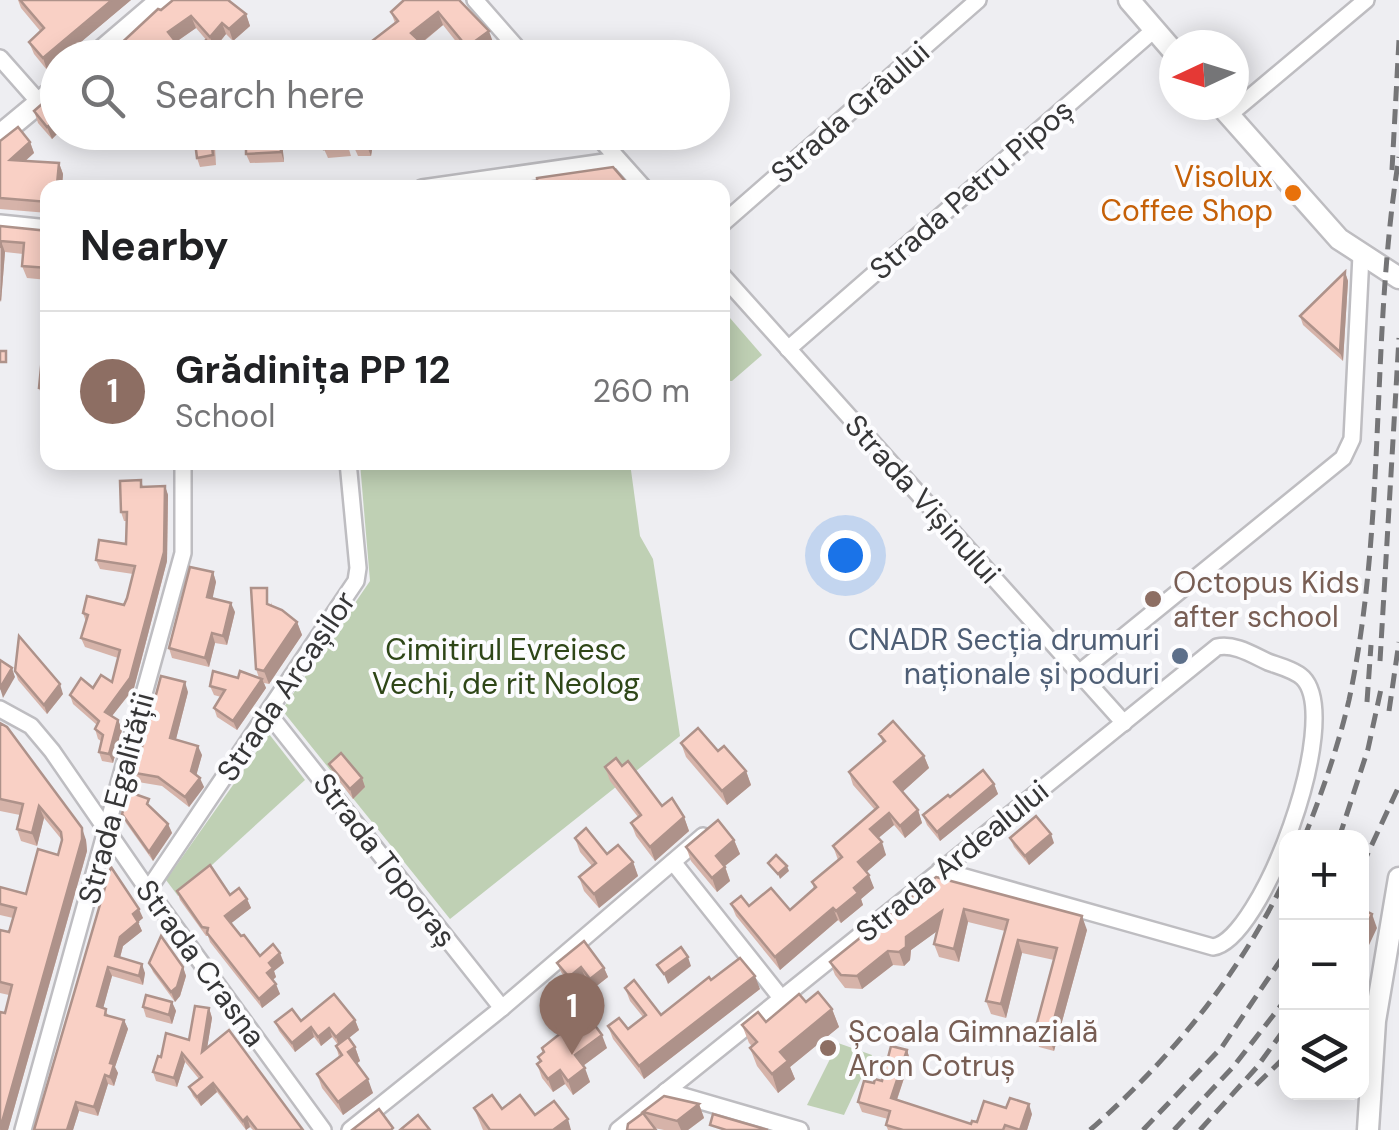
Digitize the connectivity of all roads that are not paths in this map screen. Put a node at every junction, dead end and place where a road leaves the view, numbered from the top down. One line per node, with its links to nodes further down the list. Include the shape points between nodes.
1 (161, 0): 8 (street)
2 (978, 0): 19 (street, Strada Grâului)
3 (1128, 0): 6 (street)
4 (1366, 0): 11 (street)
5 (482, 2): 9 (street)
6 (1154, 29): 7 (street); 25 (street, Strada Petru Pipoș)
7 (1159, 35)
8 (113, 40)
9 (512, 40)
10 (0, 58): 12 (street)
11 (1249, 91)
12 (40, 102): 14 (street)
13 (1234, 120): 22 (street, via 1339,239)
14 (0, 135)
15 (609, 150): 16 (street)
16 (618, 160): 17 (street); 18 (street)
17 (478, 180)
18 (637, 180)
19 (730, 217)
20 (0, 223): 21 (street)
21 (40, 227)
22 (1361, 255): 23 (street); 28 (street, via 1349,448)
23 (1399, 278)
24 (730, 284): 25 (street, Strada Vișinului)
25 (788, 349): 28 (street, Strada Vișinului)
26 (183, 470): 32 (street, Strada Egalității, via 183,553)
27 (349, 470): 30 (street, Strada Arcașilor, via 356,582)
28 (1080, 672): 31 (street, Strada Vișinului)
29 (0, 708): 32 (street, Strada Crasna, via 41,737)
30 (268, 713): 37 (street, Strada Arcașilor); 39 (street, Strada Toporaș)
31 (1124, 723): 35 (street, Strada Ardealului); 35 (street, Strada Ardealului, via 1222,645 1298,675 1309,688 1316,728 1303,792 1274,865 1231,940 1213,947)
32 (107, 832): 37 (street, Strada Crasna); 41 (street, Strada Egalității)
33 (706, 834): 34 (street)
34 (673, 862): 38 (street); 39 (street)
35 (940, 870): 38 (street, Strada Ardealului)
36 (1399, 878): 46 (street, via 1374,1020)
37 (148, 890): 42 (street, Strada Crasna)
38 (782, 998): 40 (street, Strada Ardealului)
39 (502, 1008): 43 (street)
40 (666, 1091): 44 (street, Strada Ardealului); 45 (street)
41 (22, 1130)
42 (323, 1130)
43 (350, 1130)
44 (618, 1130)
45 (800, 1130)
46 (1368, 1130)

